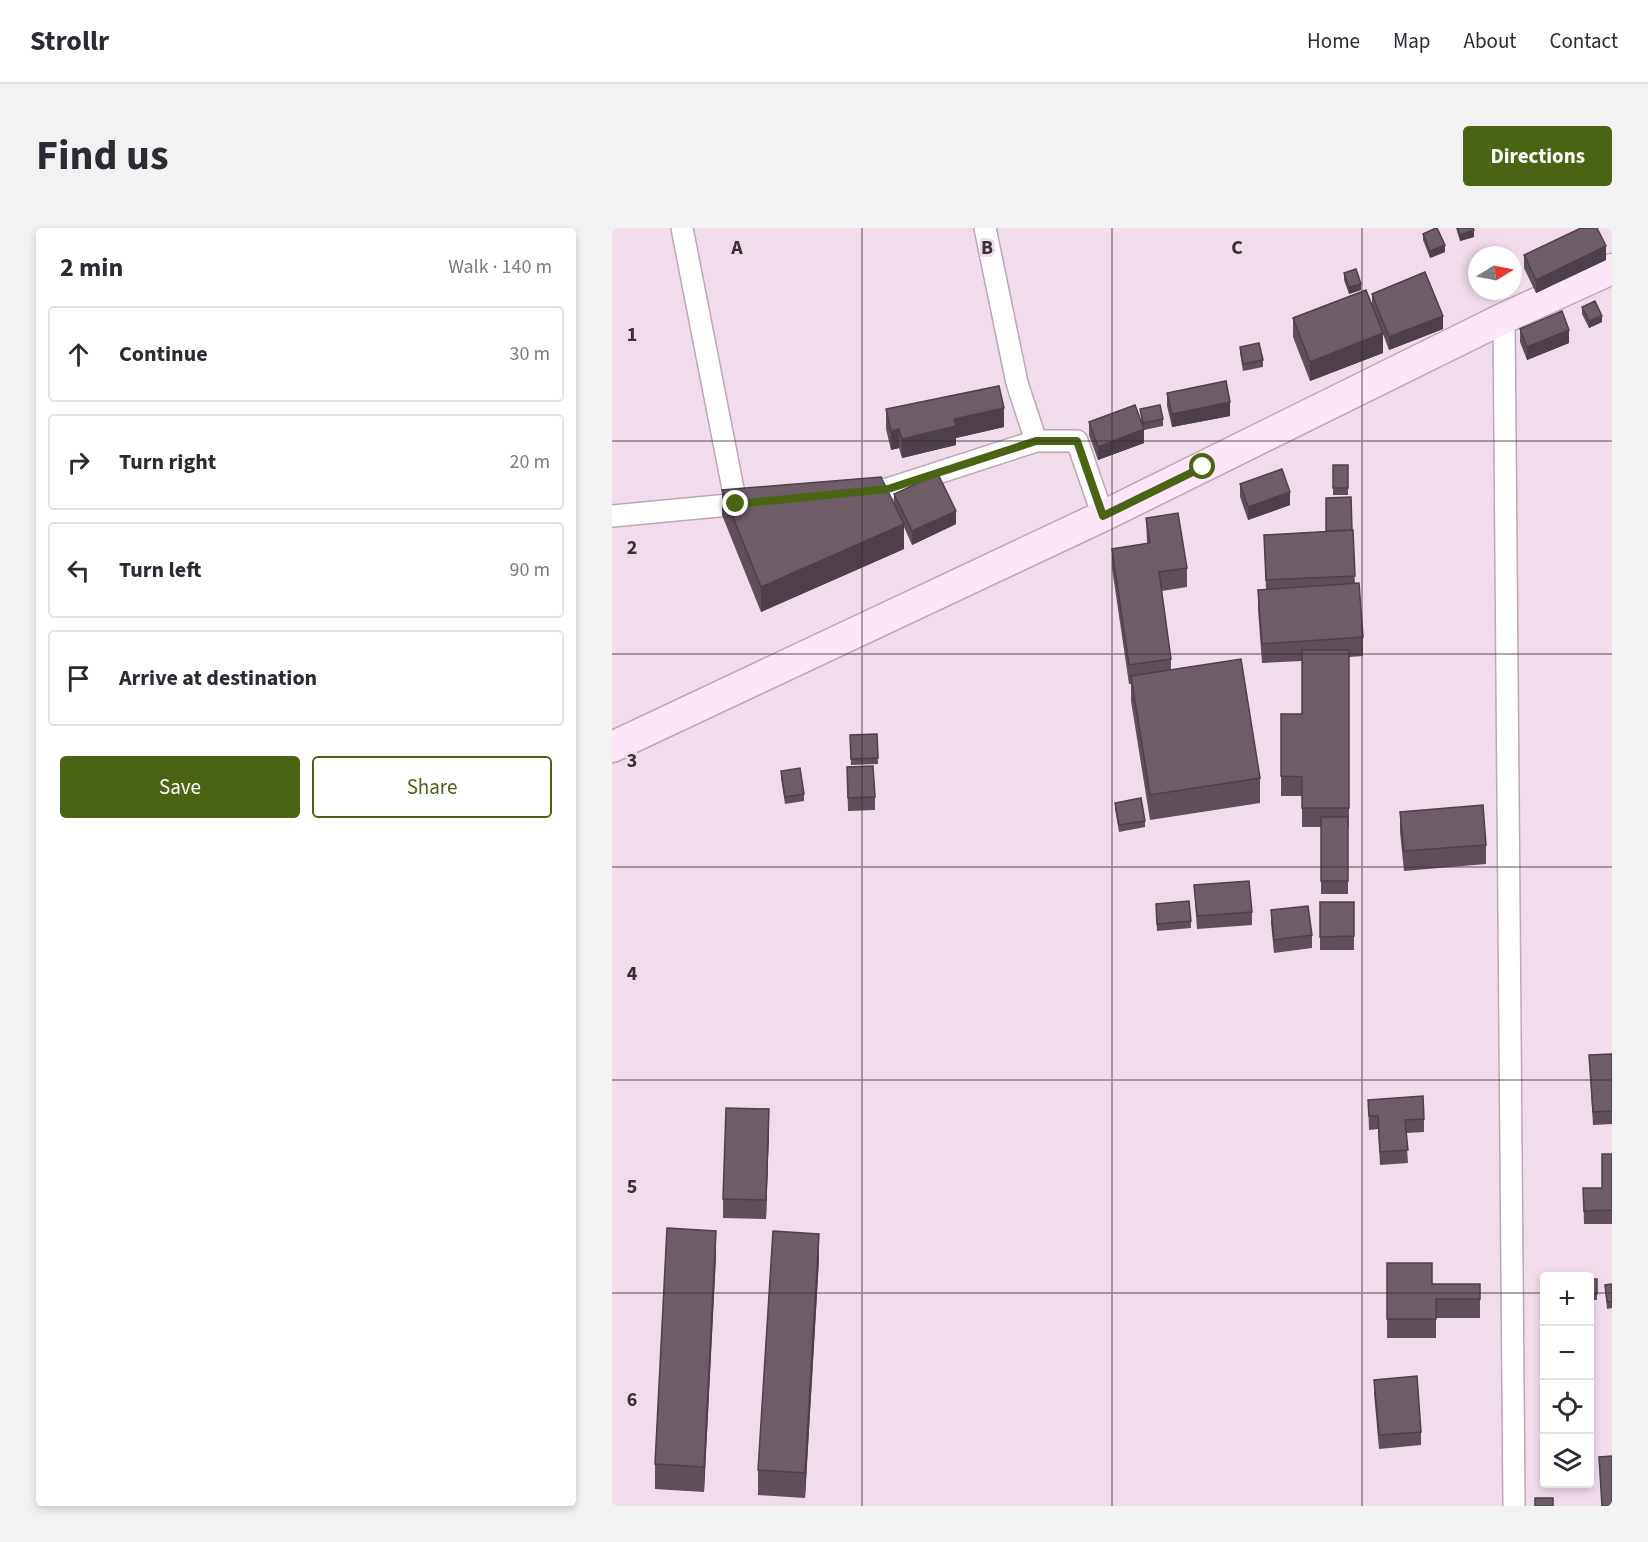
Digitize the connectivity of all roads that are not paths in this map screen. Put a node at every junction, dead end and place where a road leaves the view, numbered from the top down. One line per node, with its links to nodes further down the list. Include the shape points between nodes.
1 (682, 228): 8 (street)
2 (986, 228): 5 (street, via 1017,383)
3 (1612, 269): 4 (main road)
4 (1504, 318): 10 (main road); 12 (street)
5 (1036, 441): 6 (street, via 888,489); 10 (street, via 1077,441)
6 (842, 494)
7 (771, 501): 8 (street)
8 (736, 504): 9 (street)
9 (612, 516)
10 (1103, 516): 11 (main road)
11 (612, 747)
12 (1515, 1506)

